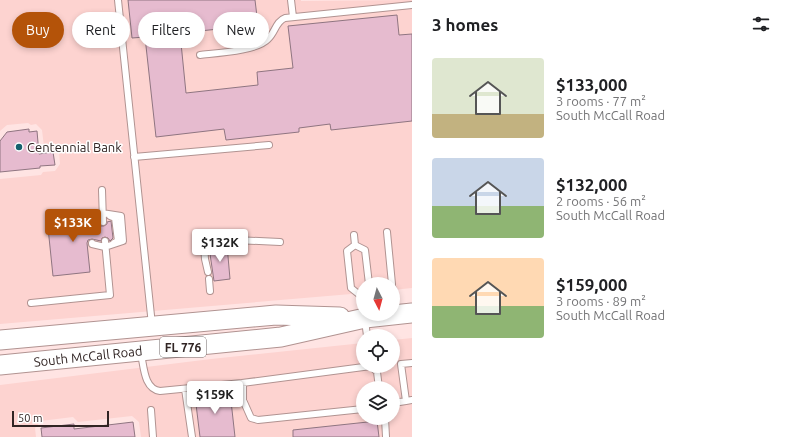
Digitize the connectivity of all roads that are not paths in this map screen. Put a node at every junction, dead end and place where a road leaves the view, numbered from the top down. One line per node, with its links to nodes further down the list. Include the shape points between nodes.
1 (118, 0): 7 (lane)
2 (291, 0): 4 (lane)
3 (412, 5): 4 (lane)
4 (293, 17): 5 (lane, via 282,19 268,40 257,47)
5 (200, 55)
6 (269, 145): 7 (lane)
7 (134, 157): 27 (lane)
8 (102, 190): 9 (lane)
9 (102, 213): 10 (lane); 11 (lane); 16 (lane, via 121,216 123,241)
10 (106, 222)
11 (93, 223)
12 (387, 232): 20 (lane)
13 (354, 235): 17 (lane)
14 (95, 242): 16 (lane)
15 (280, 242): 18 (lane, via 214,239 204,245)
16 (107, 243): 24 (lane, via 110,295)
17 (355, 246): 19 (lane, via 365,250); 23 (lane, via 347,251 351,288)
18 (208, 272)
19 (368, 277)
20 (391, 277)
21 (209, 279): 22 (lane)
22 (210, 291)
23 (356, 292)
24 (31, 303)
25 (356, 318): 27 (main road, South McCall Road / FL 776, via 276,314)
26 (356, 320): 29 (main road, South McCall Road / FL 776, via 280,337)
27 (152, 326): 28 (main road, South McCall Road / FL 776)
28 (0, 340)
29 (140, 351): 31 (main road, South McCall Road / FL 776); 34 (lane, via 147,383 154,390)
30 (412, 363): 35 (lane, via 401,364)
31 (0, 364)
32 (356, 368): 33 (lane)
33 (242, 383): 34 (lane); 37 (lane, via 243,400 250,418 258,420)
34 (185, 389): 40 (lane)
35 (409, 401)
36 (151, 410): 39 (lane)
37 (356, 410)
38 (385, 425): 41 (lane)
39 (153, 437)
40 (192, 437)
41 (386, 437)

